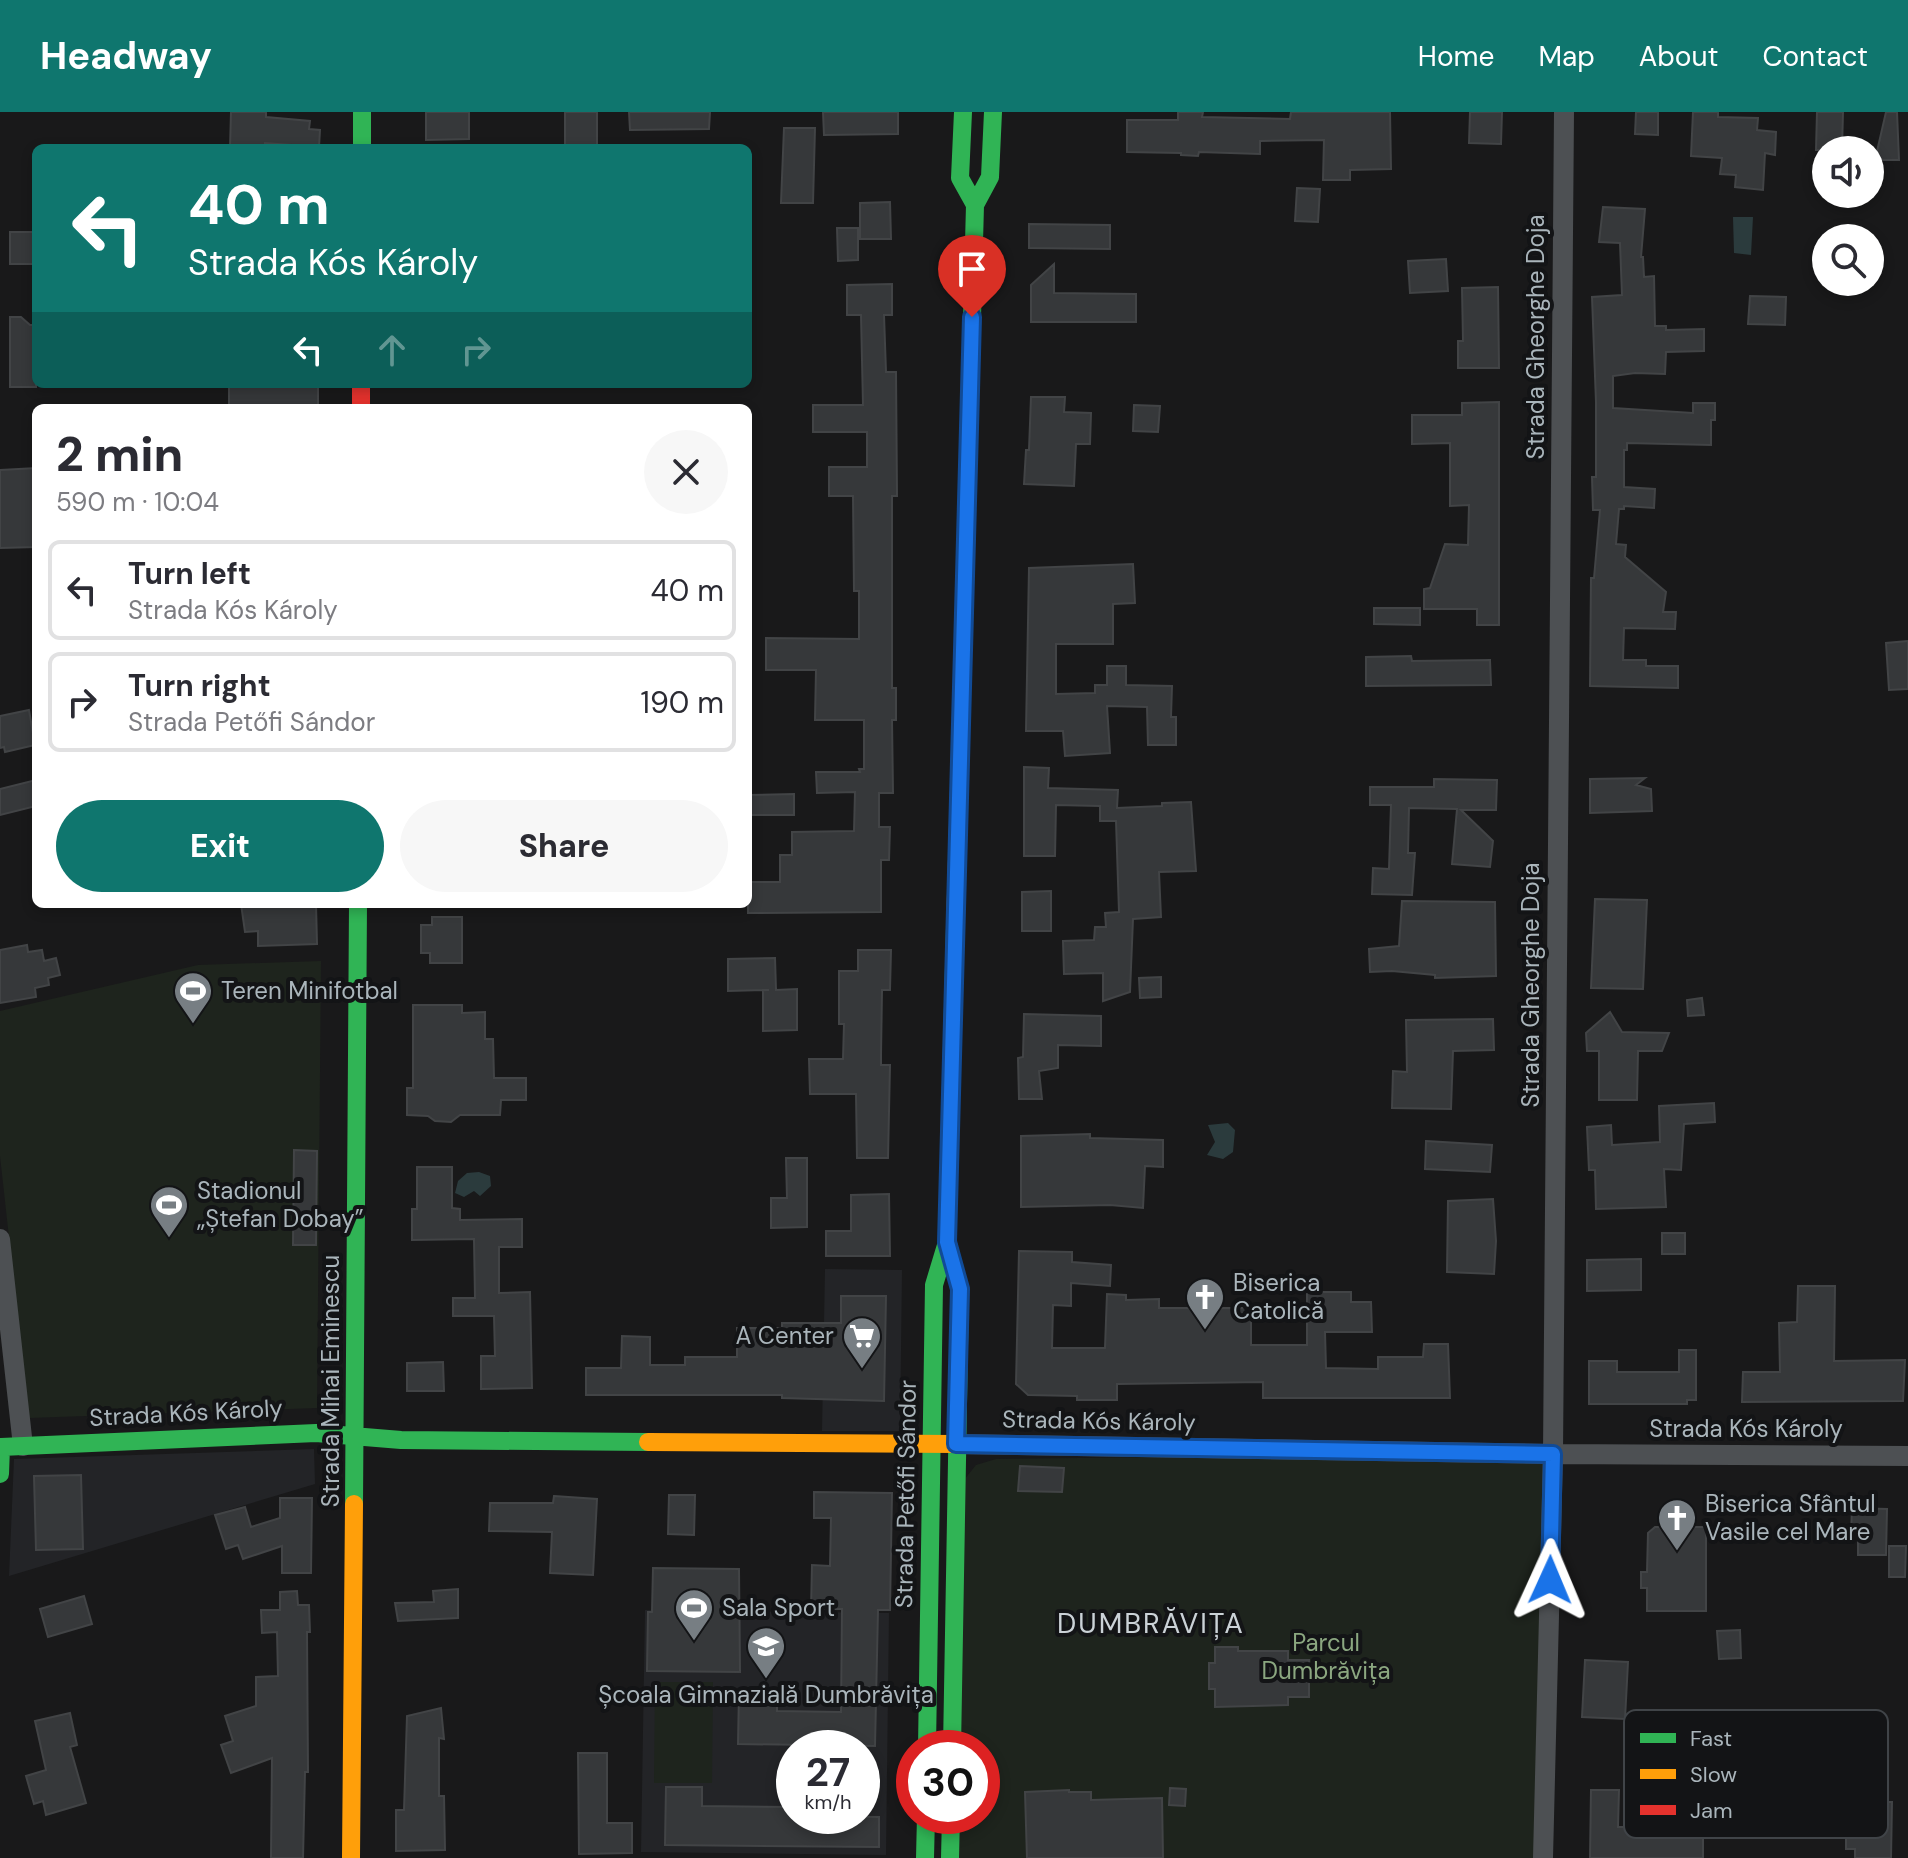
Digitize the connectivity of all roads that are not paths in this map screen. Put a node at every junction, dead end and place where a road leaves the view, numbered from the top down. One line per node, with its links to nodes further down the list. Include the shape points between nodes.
1 (362, 112): 5 (main road)
2 (963, 112): 6 (main road, Strada Petőfi Sándor, via 960,178)
3 (993, 112): 6 (main road, Strada Petőfi Sándor, via 990,177)
4 (1564, 112): 15 (street, Strada Gheorghe Doja)
5 (362, 144)
6 (975, 205): 9 (main road, Strada Petőfi Sándor)
7 (358, 908): 10 (main road, Strada Mihai Eminescu)
8 (0, 1239): 13 (street)
9 (947, 1242): 11 (main road, Strada Petőfi Sándor, via 934,1285); 12 (main road, Strada Petőfi Sándor, via 960,1289)
10 (355, 1436): 11 (main road, Strada Kós Károly); 13 (main road, Strada Kós Károly, via 316,1433); 22 (main road, Strada Mihai Eminescu)
11 (930, 1444): 12 (main road, Strada Kós Károly); 18 (main road, Strada Petőfi Sándor)
12 (956, 1444): 15 (street, Strada Kós Károly); 19 (main road, Strada Petőfi Sándor)
13 (23, 1446): 14 (main road, Strada Kós Károly)
14 (1, 1447): 17 (main road)
15 (1553, 1454): 16 (street, Strada Kós Károly); 25 (street, Strada Gheorghe Doja)
16 (1908, 1456)
17 (0, 1474)
18 (927, 1730)
19 (952, 1730)
20 (926, 1834): 23 (main road)
21 (951, 1834): 24 (main road)
22 (351, 1858)
23 (925, 1858)
24 (950, 1858)
25 (1543, 1858)

